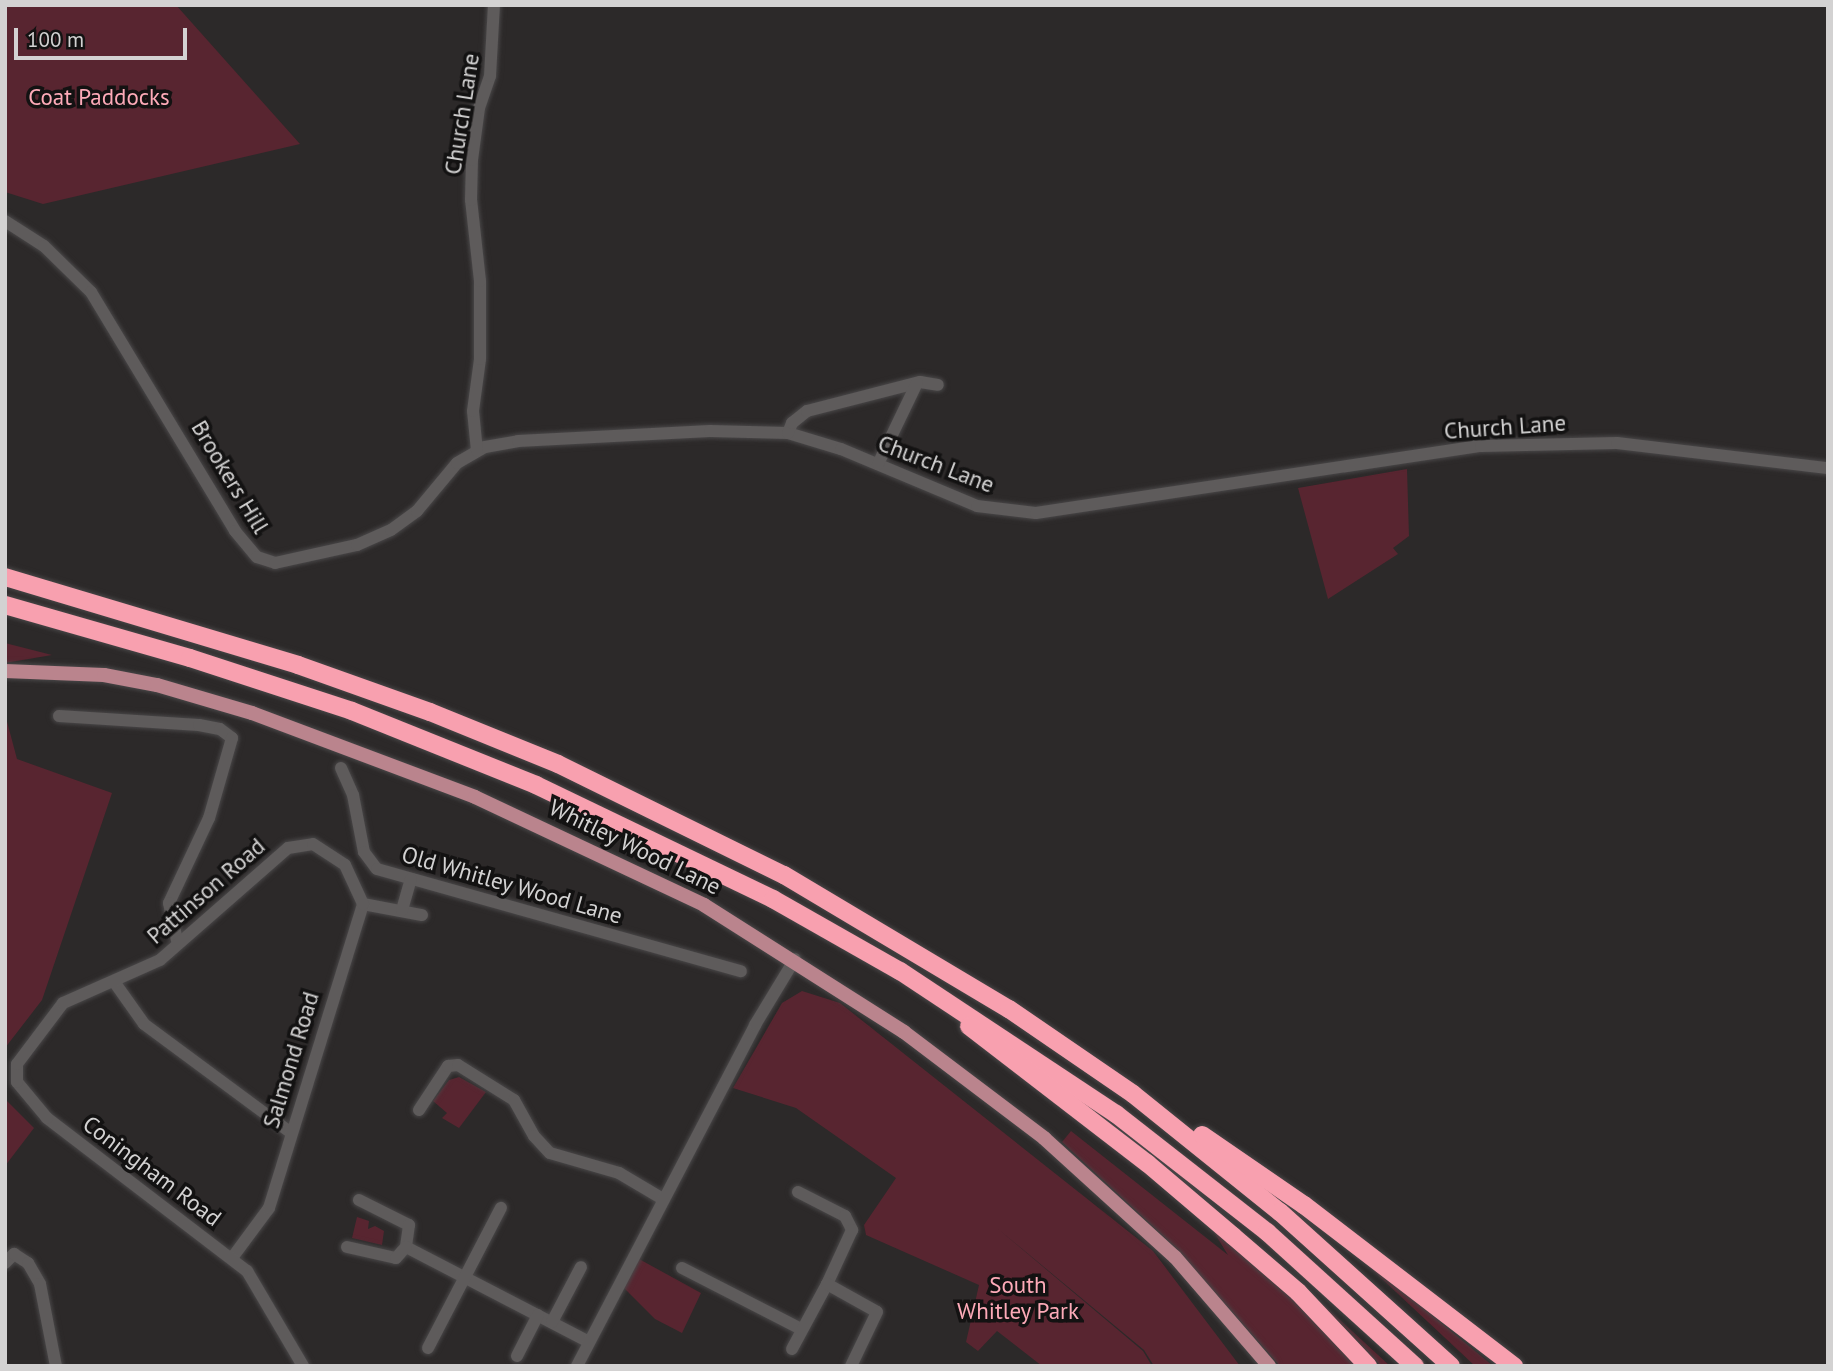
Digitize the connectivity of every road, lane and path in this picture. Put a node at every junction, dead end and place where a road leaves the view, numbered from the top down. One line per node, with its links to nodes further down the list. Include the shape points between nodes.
1 (494, 5): 6 (street, Church Lane, via 491,76 479,108 472,173 480,281 480,359 473,411)
2 (5, 221): 6 (street, Brookers Hill, via 44,246 91,292 235,531 257,557 275,563 305,559 391,530 417,511 457,463)
3 (917, 383): 4 (street); 5 (street, via 807,411 792,422); 7 (street)
4 (938, 385)
5 (788, 433): 6 (street, Church Lane, via 682,432 518,441); 7 (street, Church Lane)
6 (477, 450)
7 (878, 464): 8 (street, Church Lane, via 977,506 1036,513 1481,446 1530,443 1617,443)
8 (1828, 468)
9 (5, 576): 24 (highway, via 298,665 558,764 710,836 902,942)
10 (5, 605): 21 (highway, via 352,711 537,785 690,856)
11 (5, 671): 19 (main road, Whitley Wood Lane, via 78,672 157,685 313,734 584,846 704,905)
12 (59, 716): 18 (street, via 200,724 229,734 220,788 192,860 169,903)
13 (341, 768): 14 (street, Old Whitley Wood Lane, via 354,795 364,852 377,869)
14 (411, 879): 16 (street); 20 (street, Old Whitley Wood Lane)
15 (363, 904): 16 (street); 18 (street, Pattinson Road, via 345,865 313,844 288,848); 26 (street, Salmond Road)
16 (402, 910): 17 (street)
17 (422, 915)
18 (177, 941): 22 (street, Pattinson Road, via 160,960)
19 (796, 959): 28 (street, via 755,1025); 50 (main road, Whitley Wood Lane, via 955,1069 1089,1176 1183,1265)
20 (741, 971)
21 (900, 971): 51 (highway, via 1166,1179 1297,1292); 52 (highway, via 1055,1070 1165,1151 1267,1233)
22 (115, 983): 23 (street, Pattinson Road, via 63,1003); 26 (street, via 144,1024)
23 (56, 1011): 33 (street, Coningham Road, via 17,1065 17,1082 47,1118)
24 (1133, 1094): 53 (highway, via 1280,1212); 54 (highway, via 1236,1156)
25 (419, 1110): 28 (street, via 448,1066 458,1065 514,1100 534,1136 550,1153 619,1173)
26 (290, 1132): 33 (street, Salmond Road, via 270,1208)
27 (798, 1192): 38 (street, via 845,1216 852,1230)
28 (663, 1199): 42 (street)
29 (359, 1200): 32 (street, via 409,1225)
30 (501, 1208): 37 (street)
31 (347, 1247): 32 (street, via 396,1258)
32 (406, 1247): 37 (street)
33 (232, 1258): 47 (street, Coningham Road, via 247,1271)
34 (5, 1263): 46 (street, via 14,1254 28,1263 40,1284)
35 (581, 1267): 40 (street)
36 (682, 1268): 41 (street)
37 (464, 1279): 39 (street); 43 (street)
38 (827, 1284): 41 (street); 49 (street, via 877,1312)
39 (538, 1315): 40 (street); 45 (street)
40 (552, 1322): 42 (street)
41 (801, 1329): 44 (street)
42 (589, 1342): 48 (street)
43 (428, 1348)
44 (792, 1349)
45 (517, 1356)
46 (56, 1366)
47 (303, 1366)
48 (577, 1366)
49 (851, 1366)
50 (1269, 1366)
51 (1368, 1366)
52 (1415, 1366)
53 (1451, 1366)
54 (1514, 1366)

